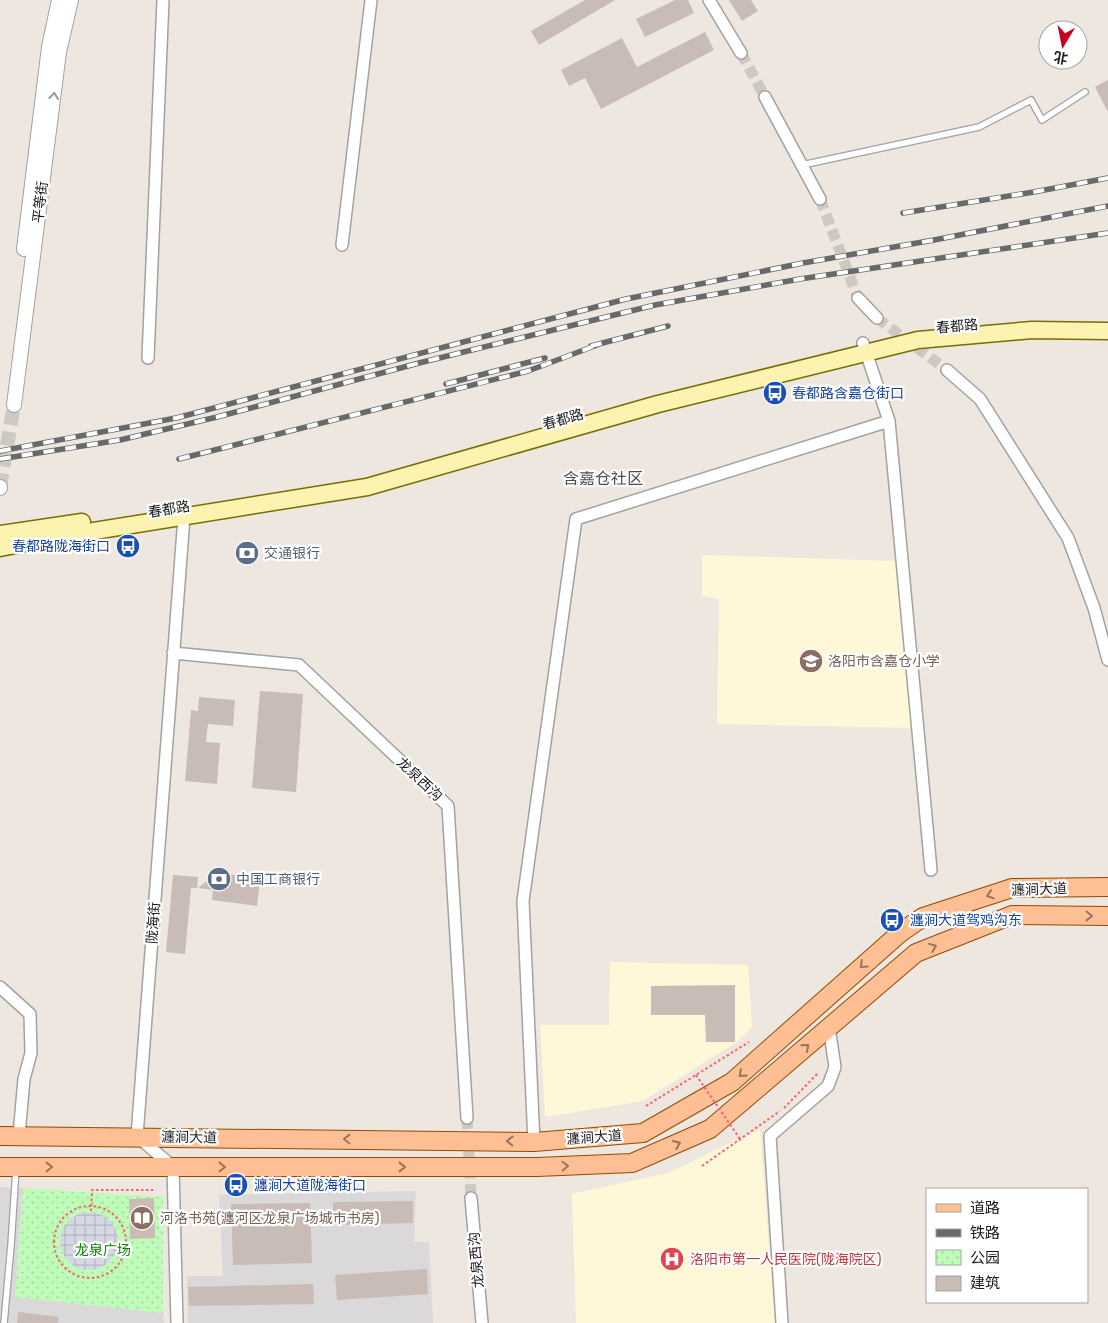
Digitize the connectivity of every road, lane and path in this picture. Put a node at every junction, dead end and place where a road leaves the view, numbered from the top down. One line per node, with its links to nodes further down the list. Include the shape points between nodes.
1 (59, 0): 2 (street, 平等街, one-way to 2, via 49,47 10,404 59,52)
2 (71, 0)
3 (163, 0): 17 (street)
4 (371, 0): 11 (street)
5 (709, 0): 6 (street)
6 (741, 53)
7 (1085, 92): 9 (lane, via 1042,120 1031,100 979,127)
8 (765, 97): 9 (street)
9 (802, 166): 10 (street)
10 (820, 199)
11 (342, 245)
12 (858, 298): 13 (street)
13 (877, 318)
14 (1108, 320): 16 (main road, 春都路, via 1032,320 916,330)
15 (1108, 331): 16 (main road, 春都路, via 1032,330)
16 (865, 348): 19 (street); 20 (main road, 春都路, via 366,487)
17 (148, 358)
18 (947, 370): 25 (street, via 980,399 1068,538 1094,608)
19 (888, 422): 26 (street); 40 (street, via 576,519 523,901)
20 (183, 512): 22 (main road, 春都路); 24 (street, 陇海街)
21 (0, 534): 22 (main road)
22 (20, 538): 23 (main road)
23 (0, 548)
24 (174, 653): 35 (street, 龙泉西沟, via 299,664 448,806); 38 (street, 陇海街)
25 (1108, 660)
26 (931, 870)
27 (1108, 888): 40 (main road, 瀍涧大道, one-way to 40, via 1012,888 922,917 732,1082 643,1134)
28 (1108, 916): 30 (main road, 瀍涧大道, one-way to 28, via 916,953 1003,918 1012,915)
29 (0, 987): 36 (street, via 30,1014 31,1053 24,1079)
30 (829, 1028): 43 (main road, 瀍涧大道, one-way to 30, via 537,1168 632,1163 710,1130); 51 (street, via 836,1067 828,1086 770,1136)
31 (749, 1042): 33 (path)
32 (825, 1067): 39 (path, via 782,1109)
33 (696, 1075): 34 (path); 39 (path, bridge)
34 (646, 1106)
35 (467, 1118)
36 (19, 1135): 37 (main road, 瀍涧大道); 38 (main road, 瀍涧大道)
37 (0, 1136)
38 (137, 1136): 40 (main road, 瀍涧大道, one-way to 38); 43 (street)
39 (740, 1138): 41 (path)
40 (534, 1142)
41 (702, 1166)
42 (8, 1167): 43 (main road, 瀍涧大道, one-way to 43); 48 (lane)
43 (173, 1167): 49 (street)
44 (153, 1190): 46 (path, via 92,1190)
45 (471, 1198): 50 (street, 龙泉西沟)
46 (91, 1205): 46 (path, via 79,1206 68,1212 57,1226 53,1243 62,1266 83,1278 95,1278 116,1267 126,1246 121,1222 103,1207); 47 (path)
47 (91, 1212)
48 (4, 1323)
49 (177, 1323)
50 (482, 1323)
51 (782, 1323)

